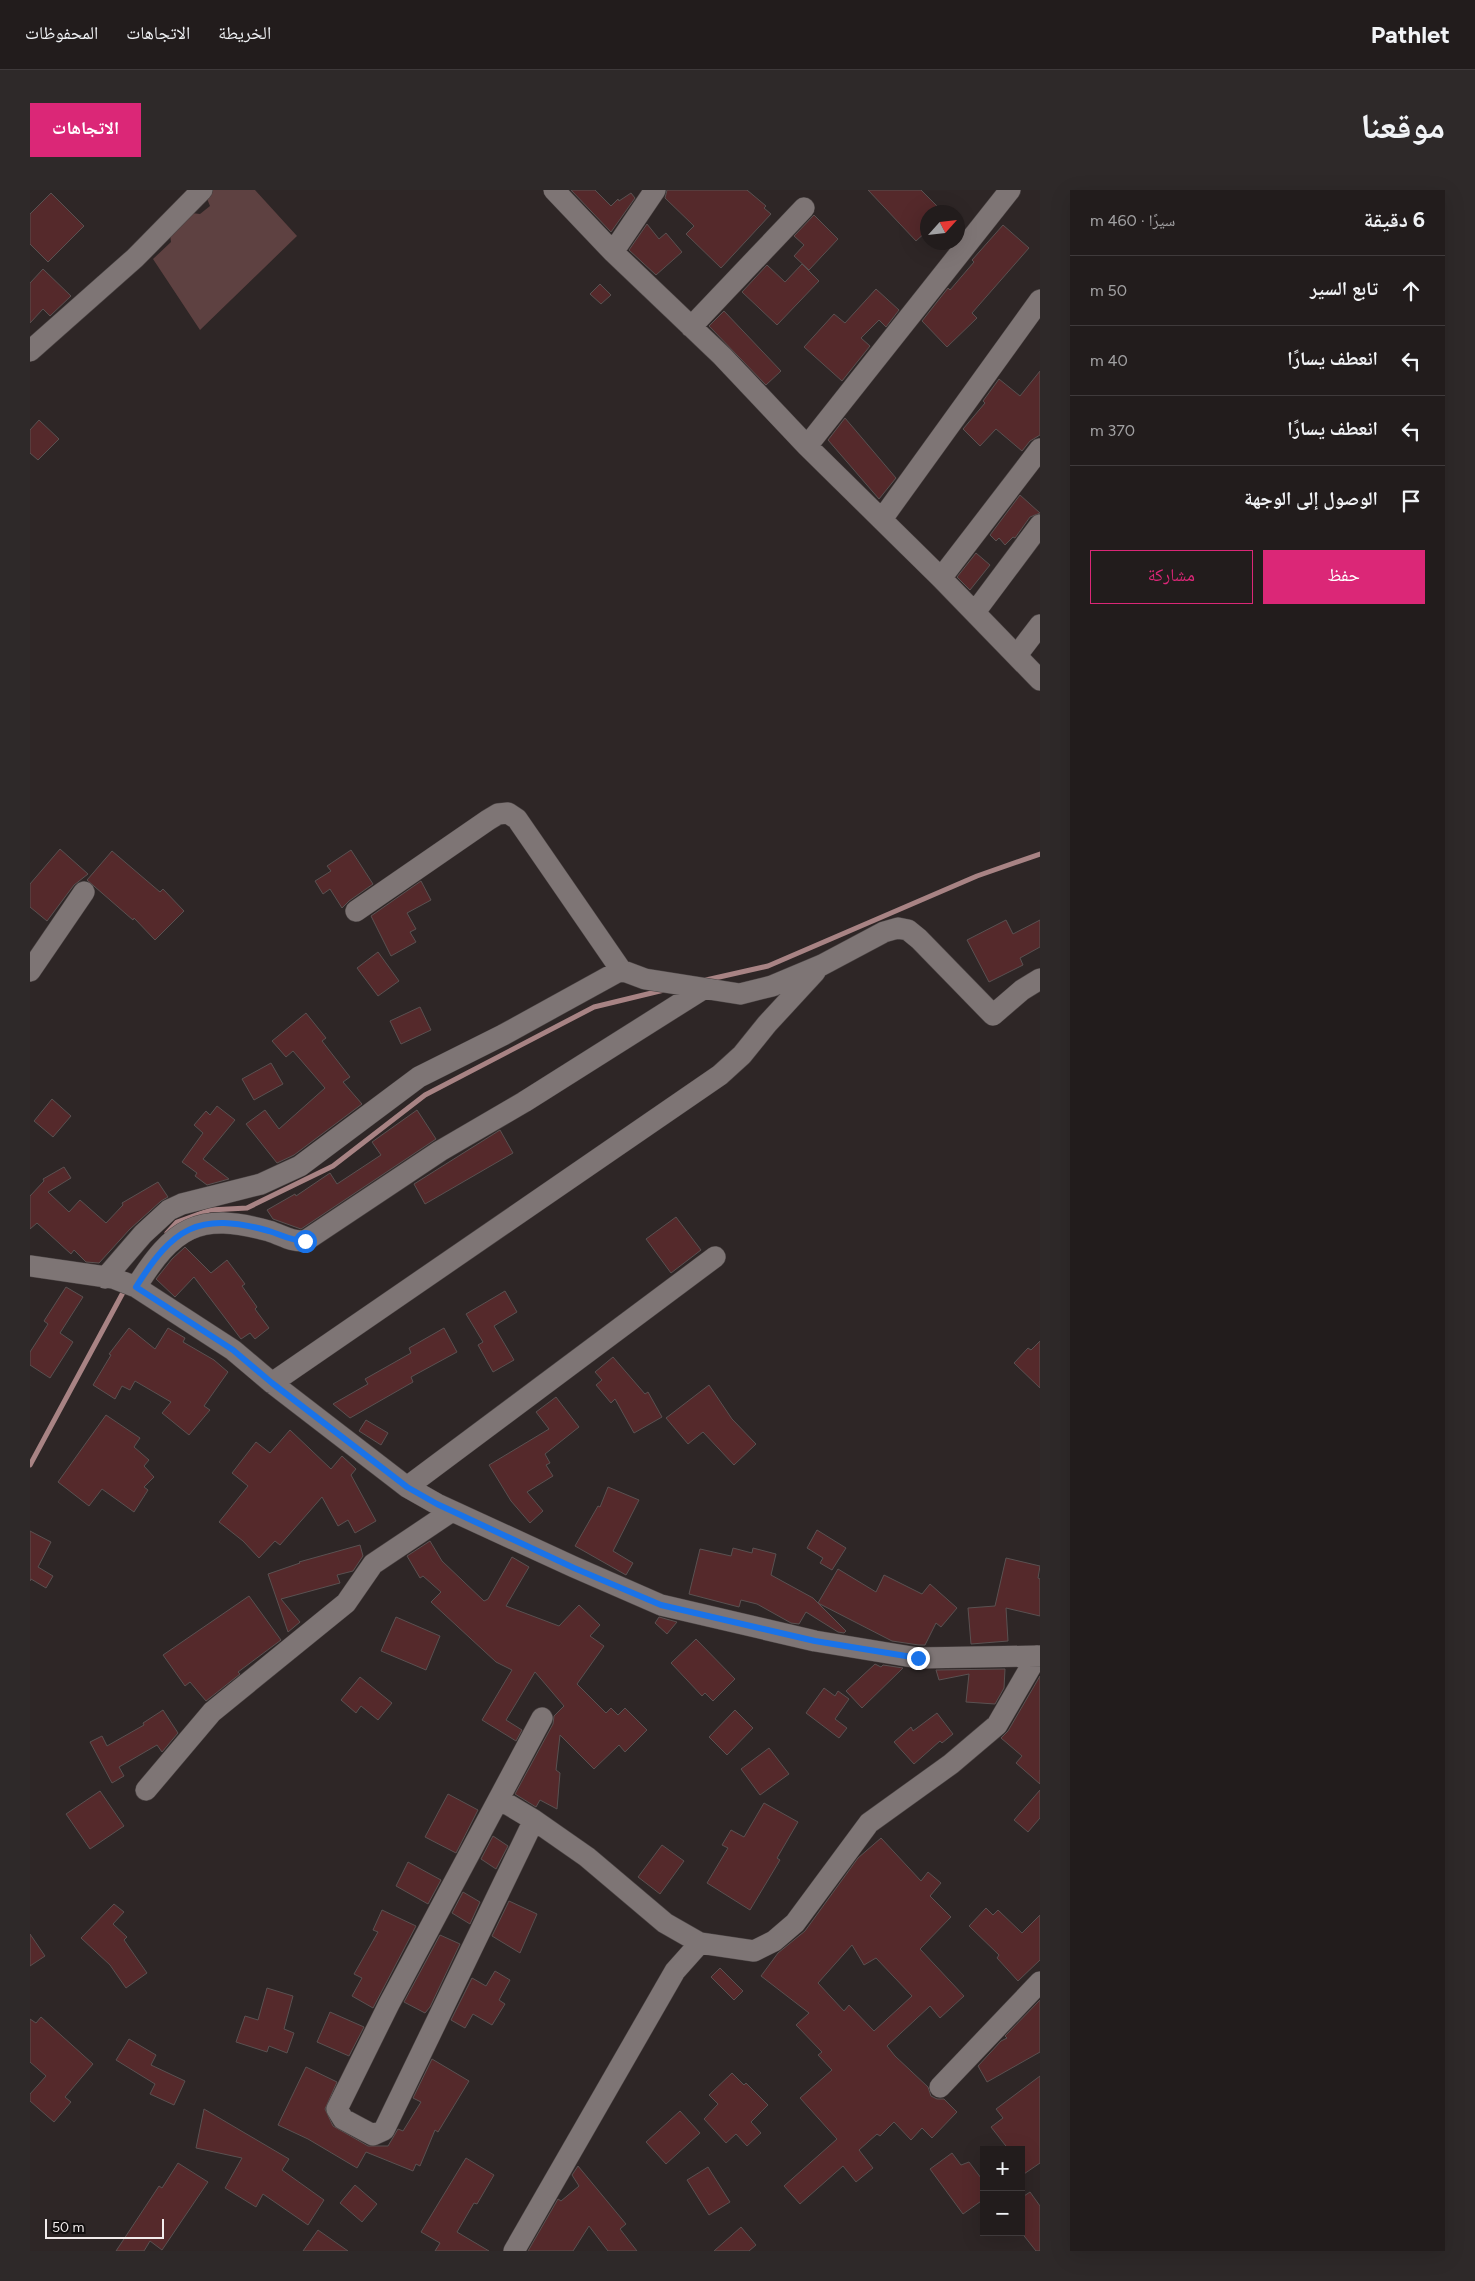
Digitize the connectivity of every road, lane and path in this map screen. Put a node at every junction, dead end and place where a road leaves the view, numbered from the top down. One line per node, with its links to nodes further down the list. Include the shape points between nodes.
1 (202, 190): 9 (street, via 135,258)
2 (554, 190): 6 (street)
3 (655, 190): 6 (street)
4 (1010, 190): 10 (street)
5 (804, 208): 8 (street)
6 (613, 252): 8 (street)
7 (1040, 300): 12 (street)
8 (691, 327): 10 (street)
9 (30, 351)
10 (807, 446): 12 (street)
11 (1040, 449): 14 (street)
12 (882, 519): 14 (street)
13 (1040, 525): 15 (street)
14 (941, 578): 15 (street)
15 (975, 612): 17 (street)
16 (1040, 625): 17 (street)
17 (1017, 655): 18 (street)
18 (1040, 680)
19 (84, 892): 23 (street)
20 (356, 911): 22 (street, via 488,820 508,813 517,818)
21 (822, 965): 24 (street, via 884,932 898,928 908,930 919,939 993,1015); 25 (street, via 772,986 740,994); 29 (street, via 766,1024 742,1055 720,1075)
22 (621, 970): 25 (street, via 645,979); 28 (street, via 419,1078 300,1166 261,1184 195,1200 170,1210 143,1234)
23 (30, 971)
24 (1040, 979)
25 (703, 989): 28 (street, via 440,1151 305,1241 229,1223 197,1225 176,1236 152,1261)
26 (715, 1257): 30 (street)
27 (30, 1266): 28 (street)
28 (121, 1282): 29 (street, via 233,1350)
29 (272, 1383): 30 (street)
30 (407, 1487): 31 (street)
31 (452, 1511): 32 (street, via 661,1605 815,1641 918,1658); 34 (street, via 373,1564 346,1603 212,1712)
32 (1038, 1656): 37 (street, via 998,1725 869,1824 795,1923 774,1941 754,1951)
33 (542, 1718): 35 (street)
34 (146, 1790)
35 (499, 1800): 36 (street); 36 (street, via 389,2004 337,2109 342,2119 373,2135 384,2130)
36 (534, 1820): 37 (street, via 587,1857 665,1923)
37 (700, 1943): 40 (street, via 675,1971)
38 (1040, 1982): 39 (street)
39 (940, 2087)
40 (514, 2251)

